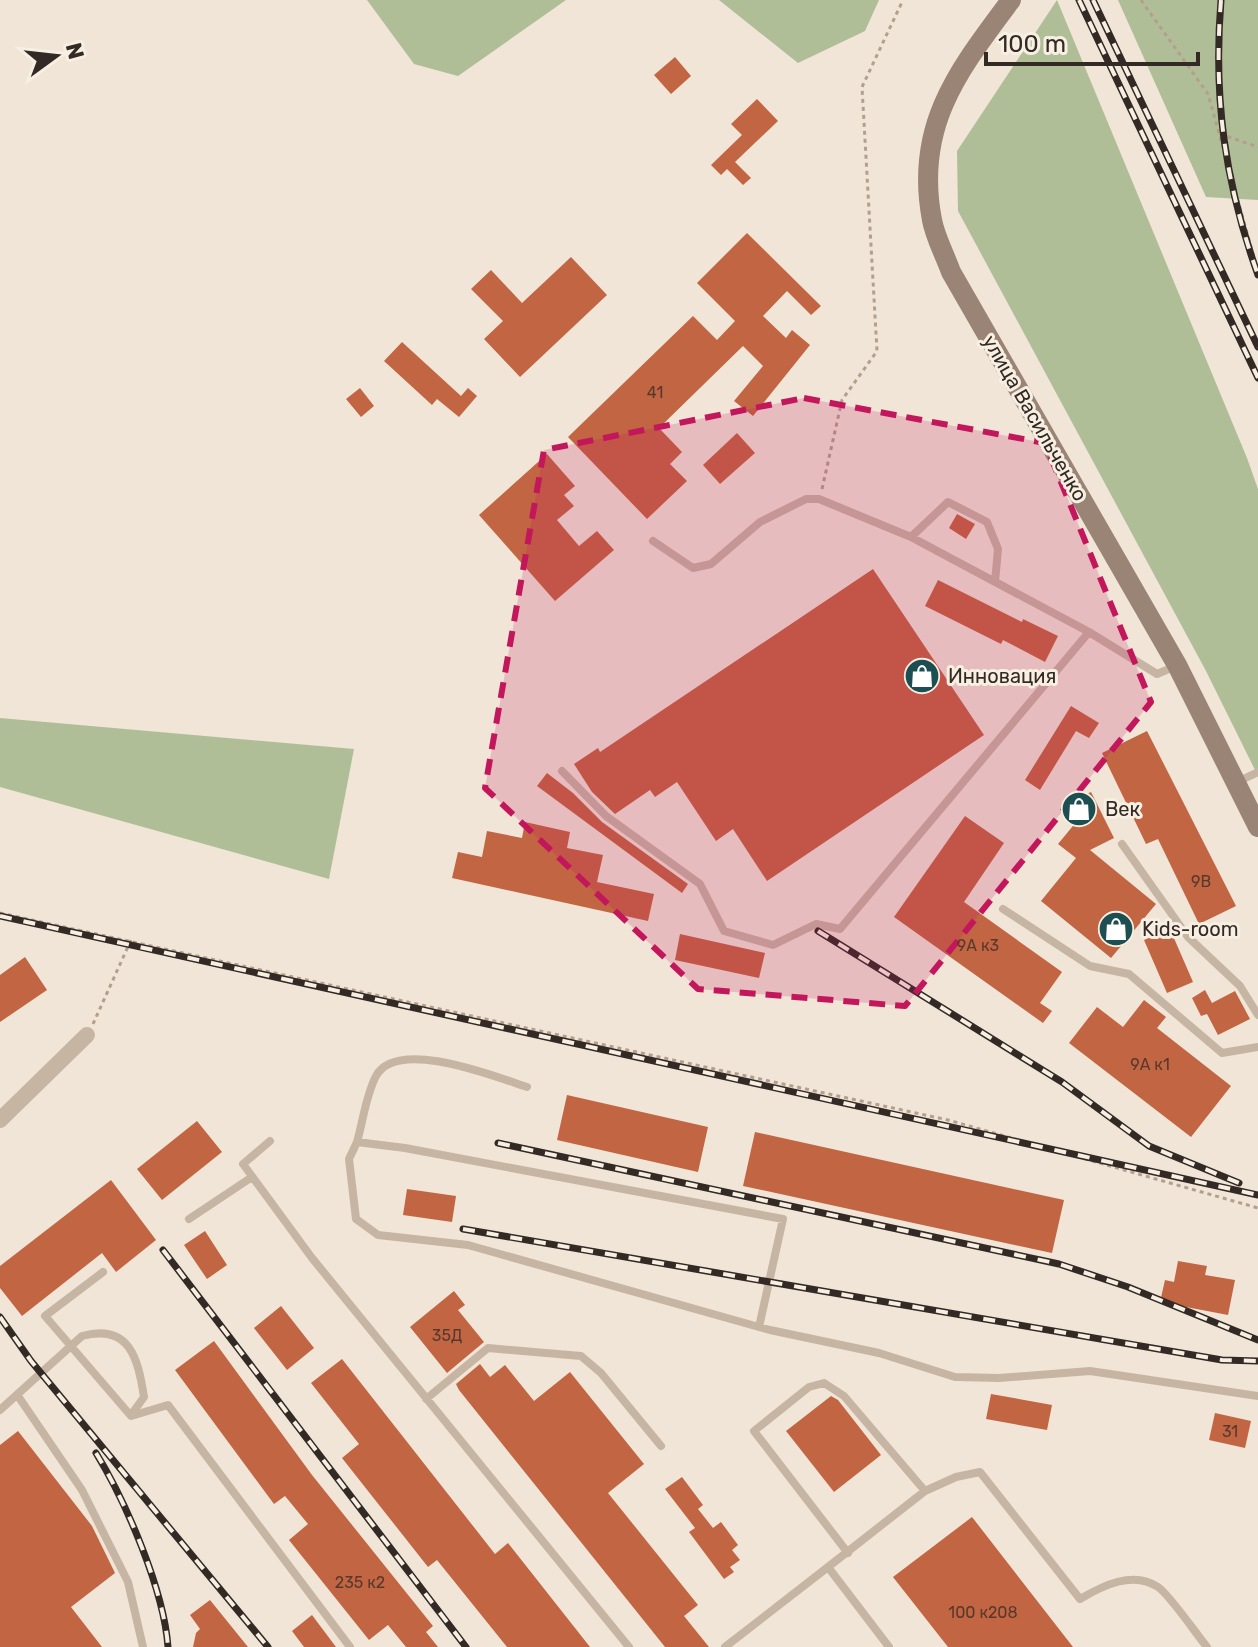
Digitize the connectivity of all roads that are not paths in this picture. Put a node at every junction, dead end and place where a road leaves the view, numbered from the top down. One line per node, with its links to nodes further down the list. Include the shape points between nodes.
1 (1011, 0): 6 (main road, улица Васильченко, via 968,58 929,142 926,179 932,223 951,272)
2 (911, 537): 3 (lane, via 819,499 806,499 760,522 711,564 693,568); 4 (lane); 4 (lane, via 948,502 987,522 998,549)
3 (653, 541)
4 (995, 582): 5 (lane)
5 (1089, 632): 6 (lane, via 1157,674); 7 (lane, via 840,929 816,924 773,945 724,931 700,884 606,816)
6 (1177, 665): 9 (main road, улица Васильченко)
7 (562, 771)
8 (1258, 772): 9 (lane)
9 (1236, 783): 10 (main road, улица Васильченко)
10 (1258, 827)
11 (1122, 844): 13 (lane, via 1188,937 1240,986)
12 (1003, 909): 15 (lane, via 1090,966 1129,974 1222,1053)
13 (1258, 1015)
14 (87, 1035): 17 (street)
15 (1258, 1047)
16 (527, 1087): 19 (lane, via 430,1059 392,1063 377,1074)
17 (0, 1120)
18 (270, 1141): 20 (lane, via 243,1164)
19 (357, 1142): 23 (lane, via 349,1159 356,1219 378,1235 468,1245); 23 (lane, via 783,1219)
20 (252, 1177): 21 (lane); 27 (lane)
21 (189, 1219)
22 (103, 1272): 24 (lane, via 45,1316)
23 (759, 1327): 26 (lane, via 879,1353 955,1377 1090,1371)
24 (72, 1345): 25 (lane); 29 (lane); 29 (lane, via 100,1331 122,1338 138,1362 144,1397)
25 (18, 1396): 28 (lane); 34 (lane, via 82,1490 128,1582)
26 (1258, 1396)
27 (426, 1399): 30 (lane, via 488,1348 581,1356); 36 (lane)
28 (0, 1410)
29 (131, 1416): 35 (lane, via 168,1405)
30 (661, 1446)
31 (925, 1491): 32 (lane); 32 (lane, via 844,1396 824,1383 809,1387 754,1431); 39 (lane, via 980,1472 1080,1599 1116,1580 1158,1587)
32 (848, 1553): 33 (lane)
33 (828, 1567): 37 (lane); 38 (lane)
34 (143, 1647)
35 (350, 1647)
36 (629, 1647)
37 (725, 1647)
38 (889, 1647)
39 (1207, 1647)

